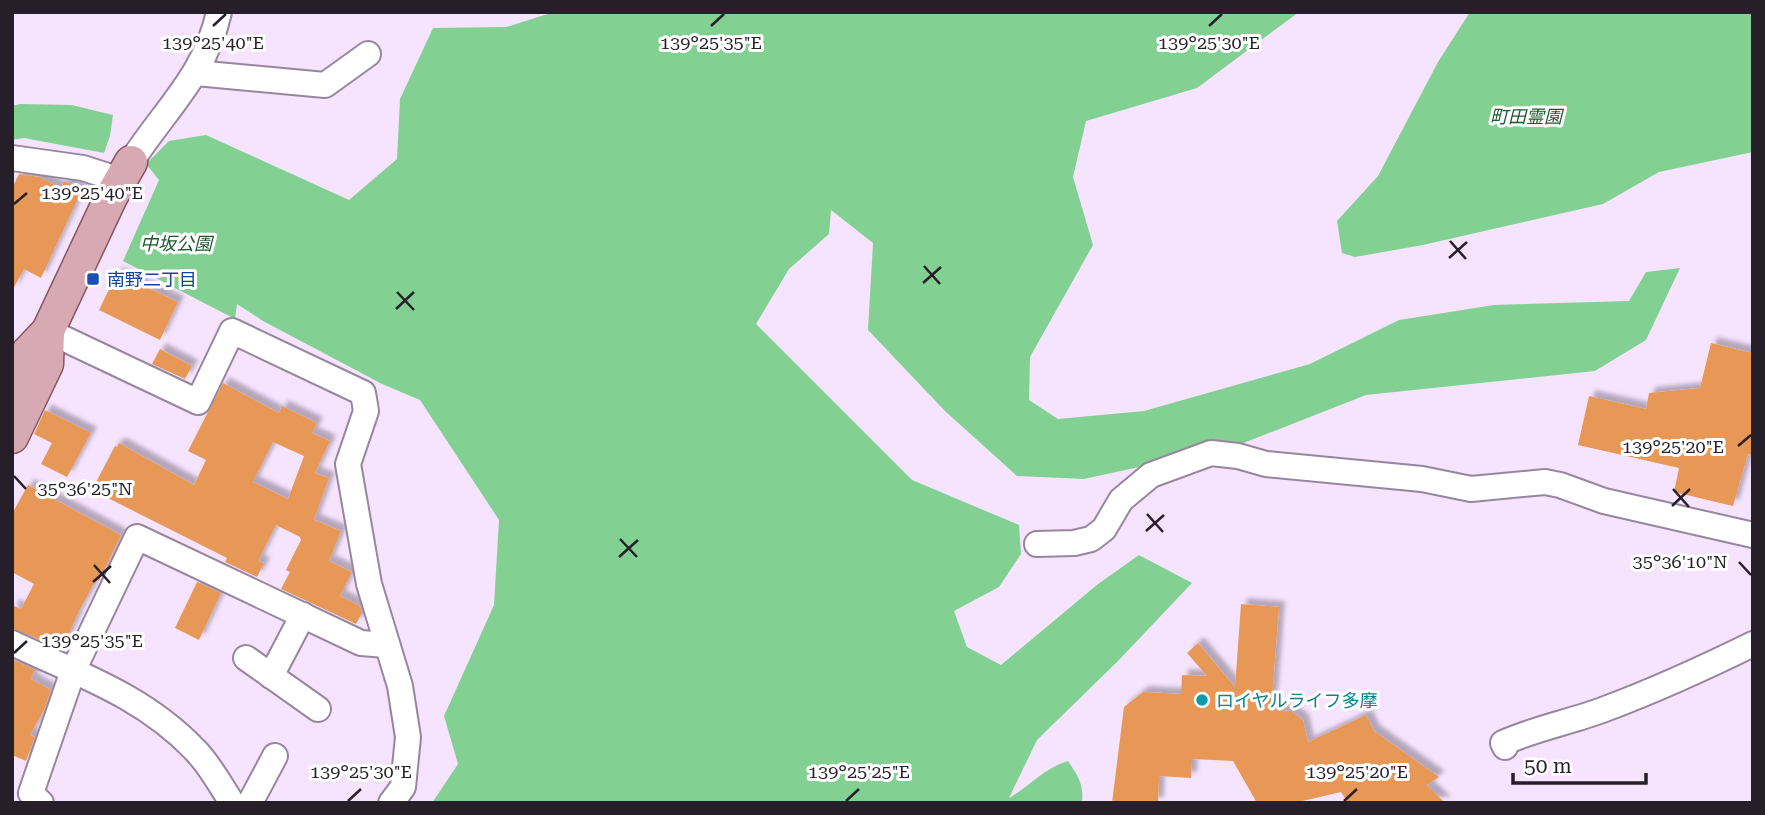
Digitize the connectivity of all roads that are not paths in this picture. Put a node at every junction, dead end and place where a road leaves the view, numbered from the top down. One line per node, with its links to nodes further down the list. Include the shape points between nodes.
1 (219, 12): 3 (street, via 208,52)
2 (368, 54): 3 (street, via 325,85)
3 (196, 73): 5 (street)
4 (12, 158): 5 (street)
5 (125, 171): 6 (main road)
6 (48, 331): 7 (main road, via 27,353); 8 (main road, via 47,364); 14 (street, via 198,402 232,331 363,393 366,411 348,464 369,584)
7 (12, 384)
8 (12, 437)
9 (1753, 535): 10 (street, via 1604,501 1545,482 1471,489 1211,453 1151,475 1121,500 1104,529 1091,539)
10 (1037, 544)
11 (303, 615): 14 (street, via 362,643); 16 (street, via 137,537); 17 (street)
12 (12, 643): 16 (street)
13 (1753, 644): 19 (street, via 1603,710 1526,733 1503,743)
14 (386, 645): 24 (street, via 400,686 408,737 402,787)
15 (246, 658): 17 (street)
16 (73, 671): 21 (street, via 31,793); 22 (street, via 159,716 197,752)
17 (271, 676): 18 (street)
18 (317, 709)
19 (1505, 747)
20 (275, 756): 23 (street)
21 (41, 803)
22 (232, 803)
23 (250, 803)
24 (391, 803)

